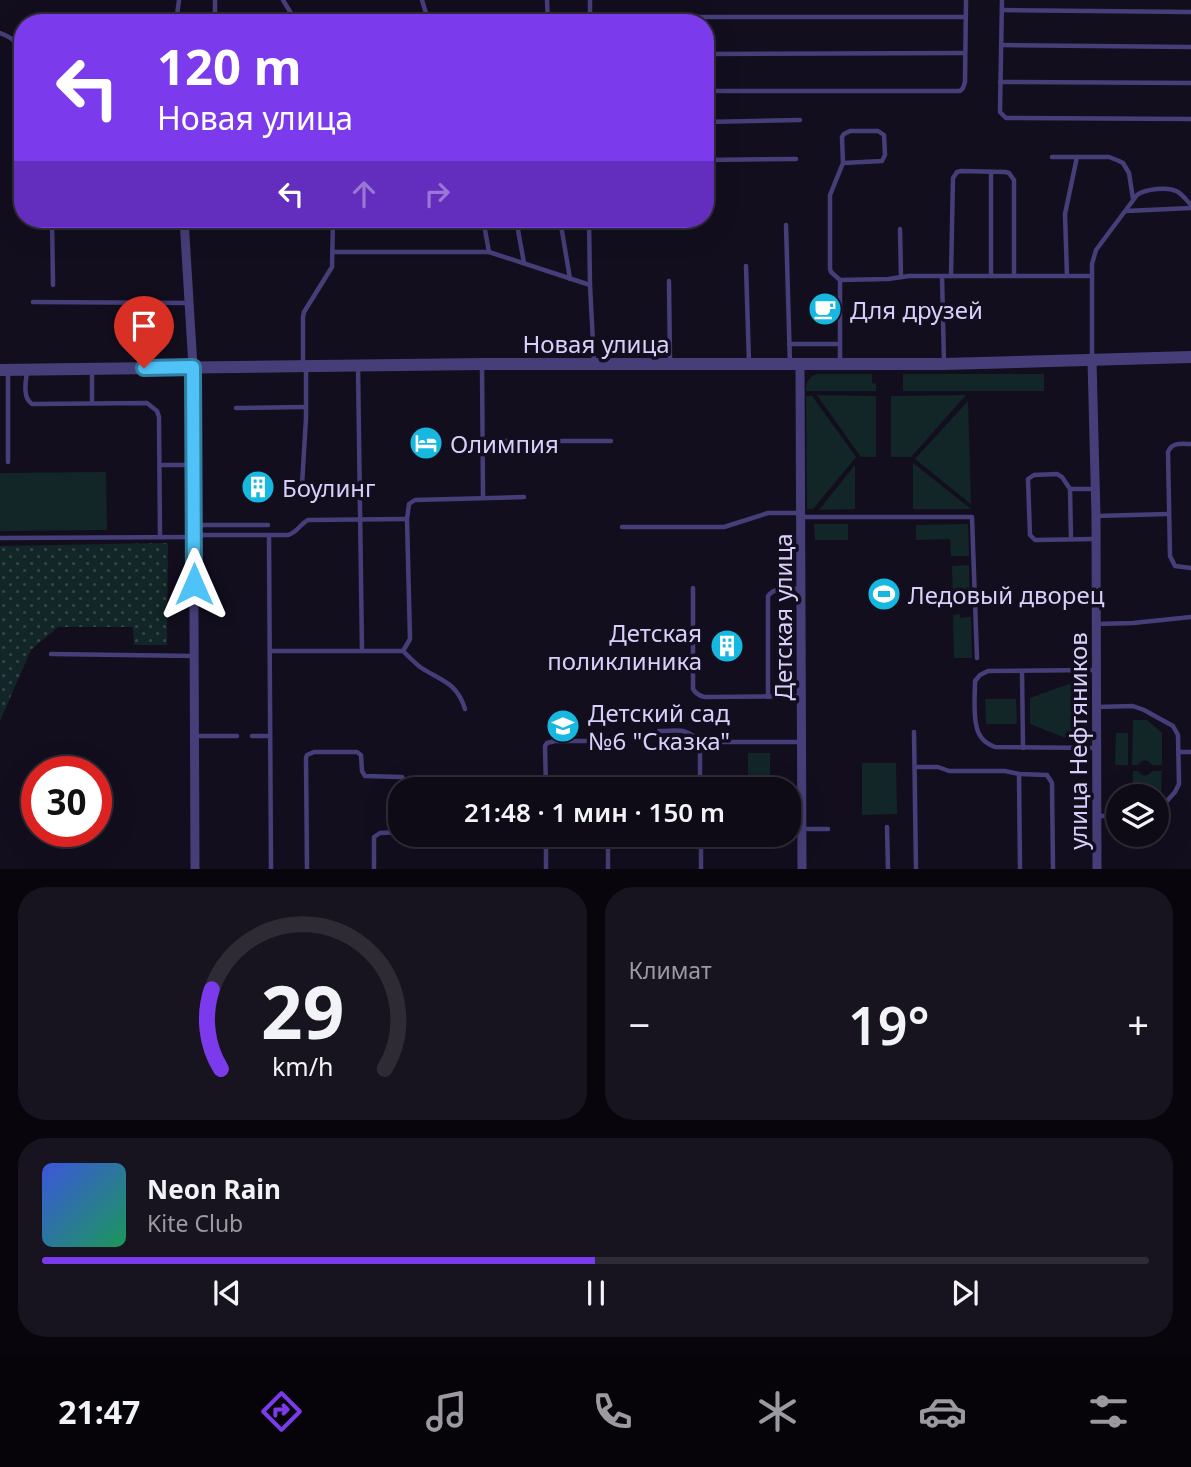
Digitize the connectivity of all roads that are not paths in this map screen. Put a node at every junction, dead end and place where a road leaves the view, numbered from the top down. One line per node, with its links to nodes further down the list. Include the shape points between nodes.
1 (966, 0): 5 (lane)
2 (1002, 0): 3 (lane)
3 (1002, 10): 4 (lane); 7 (lane)
4 (1191, 12)
5 (966, 17): 6 (lane); 9 (lane)
6 (714, 19)
7 (1001, 45): 8 (lane); 11 (lane)
8 (1191, 47)
9 (965, 53): 10 (lane); 13 (lane, via 965,82 957,92)
10 (714, 54)
11 (1000, 82): 12 (lane); 14 (lane, via 1000,112 1006,118)
12 (1191, 83)
13 (714, 91)
14 (1191, 119)
15 (800, 120): 16 (lane)
16 (714, 122)
17 (1052, 157): 18 (lane)
18 (1077, 157): 23 (lane, via 1123,163 1131,179); 43 (lane, via 1065,214)
19 (796, 159): 20 (lane)
20 (714, 160)
21 (843, 163): 21 (lane, via 882,161 884,135 878,131 844,134); 47 (lane, via 830,195 830,269)
22 (991, 172): 40 (lane, via 957,172 953,178); 41 (lane); 42 (lane, via 1009,173 1014,180)
23 (1133, 201): 24 (lane, via 1143,191 1172,189); 25 (lane)
24 (1191, 206): 25 (lane)
25 (1125, 211): 44 (lane, via 1096,250)
26 (786, 225): 53 (lane)
27 (52, 228): 49 (lane)
28 (185, 228): 52 (street)
29 (333, 228): 36 (lane)
30 (485, 228): 35 (lane)
31 (518, 228): 37 (lane)
32 (562, 228): 46 (lane)
33 (589, 228): 50 (lane)
34 (900, 229): 45 (lane)
35 (489, 251): 36 (lane); 37 (lane)
36 (333, 252): 65 (lane, via 330,273 304,312)
37 (524, 263): 46 (lane)
38 (746, 266): 60 (lane)
39 (942, 276): 40 (lane); 45 (lane); 61 (lane)
40 (951, 276): 41 (lane)
41 (991, 276): 42 (lane)
42 (1014, 276): 43 (lane)
43 (1068, 276): 44 (lane)
44 (1092, 276): 56 (lane)
45 (901, 277): 47 (lane)
46 (570, 279): 50 (lane)
47 (840, 280): 54 (lane)
48 (670, 281): 59 (lane)
49 (53, 285)
50 (590, 285): 58 (lane)
51 (33, 302): 52 (lane)
52 (191, 303): 66 (street)
53 (789, 344): 54 (lane); 63 (lane)
54 (840, 344): 64 (lane)
55 (1191, 357): 56 (street, Новая улица)
56 (1092, 360): 61 (street, Новая улица); 80 (street, улица Нефтяников)
57 (482, 364): 58 (street, Новая улица); 62 (street, Новая улица); 73 (lane)
58 (594, 364): 59 (street, Новая улица)
59 (670, 364): 60 (street, Новая улица)
60 (749, 364): 63 (street, Новая улица)
61 (944, 364): 64 (street, Новая улица)
62 (358, 365): 65 (street, Новая улица); 88 (lane)
63 (795, 365): 64 (street, Новая улица); 85 (street, Детская улица)
64 (840, 365)
65 (305, 366): 66 (street, Новая улица); 71 (lane)
66 (193, 367): 68 (street, Новая улица); 78 (street)
67 (27, 369): 68 (street, Новая улица); 69 (street, Новая улица); 70 (lane, via 26,397 32,404)
68 (92, 369): 70 (lane)
69 (4, 370): 76 (lane)
70 (92, 403): 77 (lane, via 148,403 153,407 159,417)
71 (306, 407): 72 (lane); 81 (lane, via 302,485 307,491)
72 (236, 408)
73 (483, 441): 74 (lane); 83 (lane)
74 (611, 441)
75 (1191, 444): 84 (lane, via 1174,444 1168,452)
76 (8, 462)
77 (159, 465): 78 (lane); 93 (lane)
78 (194, 466): 91 (street)
79 (1070, 489): 80 (lane); 96 (lane); 96 (lane, via 1057,474 1028,479 1032,539)
80 (1095, 489): 86 (street, улица Нефтяников)
81 (343, 491)
82 (524, 497): 83 (lane)
83 (483, 498): 87 (lane, via 411,501)
84 (1168, 514): 86 (lane); 97 (lane, via 1170,556 1175,566)
85 (801, 515): 90 (lane, via 768,513 724,527); 99 (street, Детская улица); 107 (lane, via 972,517)
86 (1096, 516): 95 (street, улица Нефтяников)
87 (407, 519): 88 (lane); 104 (lane, via 410,639)
88 (359, 520): 92 (lane, via 308,520 291,535); 103 (lane)
89 (268, 525): 91 (lane)
90 (622, 527)
91 (194, 532): 92 (lane); 93 (lane); 106 (street)
92 (269, 535): 102 (lane)
93 (160, 537): 94 (lane)
94 (0, 538)
95 (1096, 539): 96 (lane); 101 (street, улица Нефтяников)
96 (1071, 540)
97 (1191, 568)
98 (692, 588): 111 (lane, via 695,693)
99 (801, 589): 110 (street, Детская улица); 111 (lane, via 778,589 768,596)
100 (1191, 617): 101 (lane)
101 (1096, 624): 108 (street, улица Нефтяников)
102 (270, 651): 103 (lane); 119 (lane)
103 (362, 651): 104 (lane)
104 (402, 651): 113 (lane, via 450,684)
105 (51, 654): 106 (lane)
106 (194, 656): 116 (street)
107 (978, 658)
108 (1096, 670): 109 (lane); 112 (street, улица Нефтяников)
109 (1022, 671): 123 (lane); 123 (lane, via 988,671 975,681 979,737 995,747)
110 (802, 696): 111 (lane); 122 (street, Детская улица)
111 (768, 697)
112 (1096, 707): 124 (street, улица Нефтяников); 125 (lane, via 1133,706 1164,720 1178,735)
113 (466, 709)
114 (659, 731): 121 (lane, via 687,731)
115 (914, 732): 127 (lane)
116 (195, 736): 117 (lane); 142 (street)
117 (237, 736)
118 (252, 736): 119 (lane)
119 (270, 736): 143 (lane)
120 (602, 741): 130 (lane, via 550,741 545,746)
121 (700, 742): 122 (lane); 131 (lane)
122 (802, 742): 136 (street, Детская улица)
123 (1023, 748): 124 (lane)
124 (1096, 748): 133 (street, улица Нефтяников)
125 (1179, 752): 126 (lane); 132 (lane, via 1179,784)
126 (1191, 752)
127 (915, 767): 128 (lane); 151 (lane)
128 (1019, 774): 152 (lane); 153 (lane, via 1047,775 1052,783)
129 (402, 777): 144 (lane, via 365,776 357,752 307,755)
130 (546, 777)
131 (701, 777)
132 (1169, 799)
133 (1097, 816): 134 (lane); 154 (street, улица Нефтяников)
134 (1106, 816)
135 (887, 827): 150 (lane)
136 (802, 829): 137 (lane); 149 (street, Детская улица)
137 (828, 829)
138 (388, 833): 145 (lane, via 374,837)
139 (546, 847): 146 (lane)
140 (608, 847): 147 (lane)
141 (701, 847): 148 (lane)
142 (195, 869)
143 (271, 869)
144 (307, 869)
145 (374, 869)
146 (546, 869)
147 (608, 869)
148 (701, 869)
149 (802, 869)
150 (888, 869)
151 (916, 869)
152 (1020, 869)
153 (1053, 869)
154 (1097, 869)

